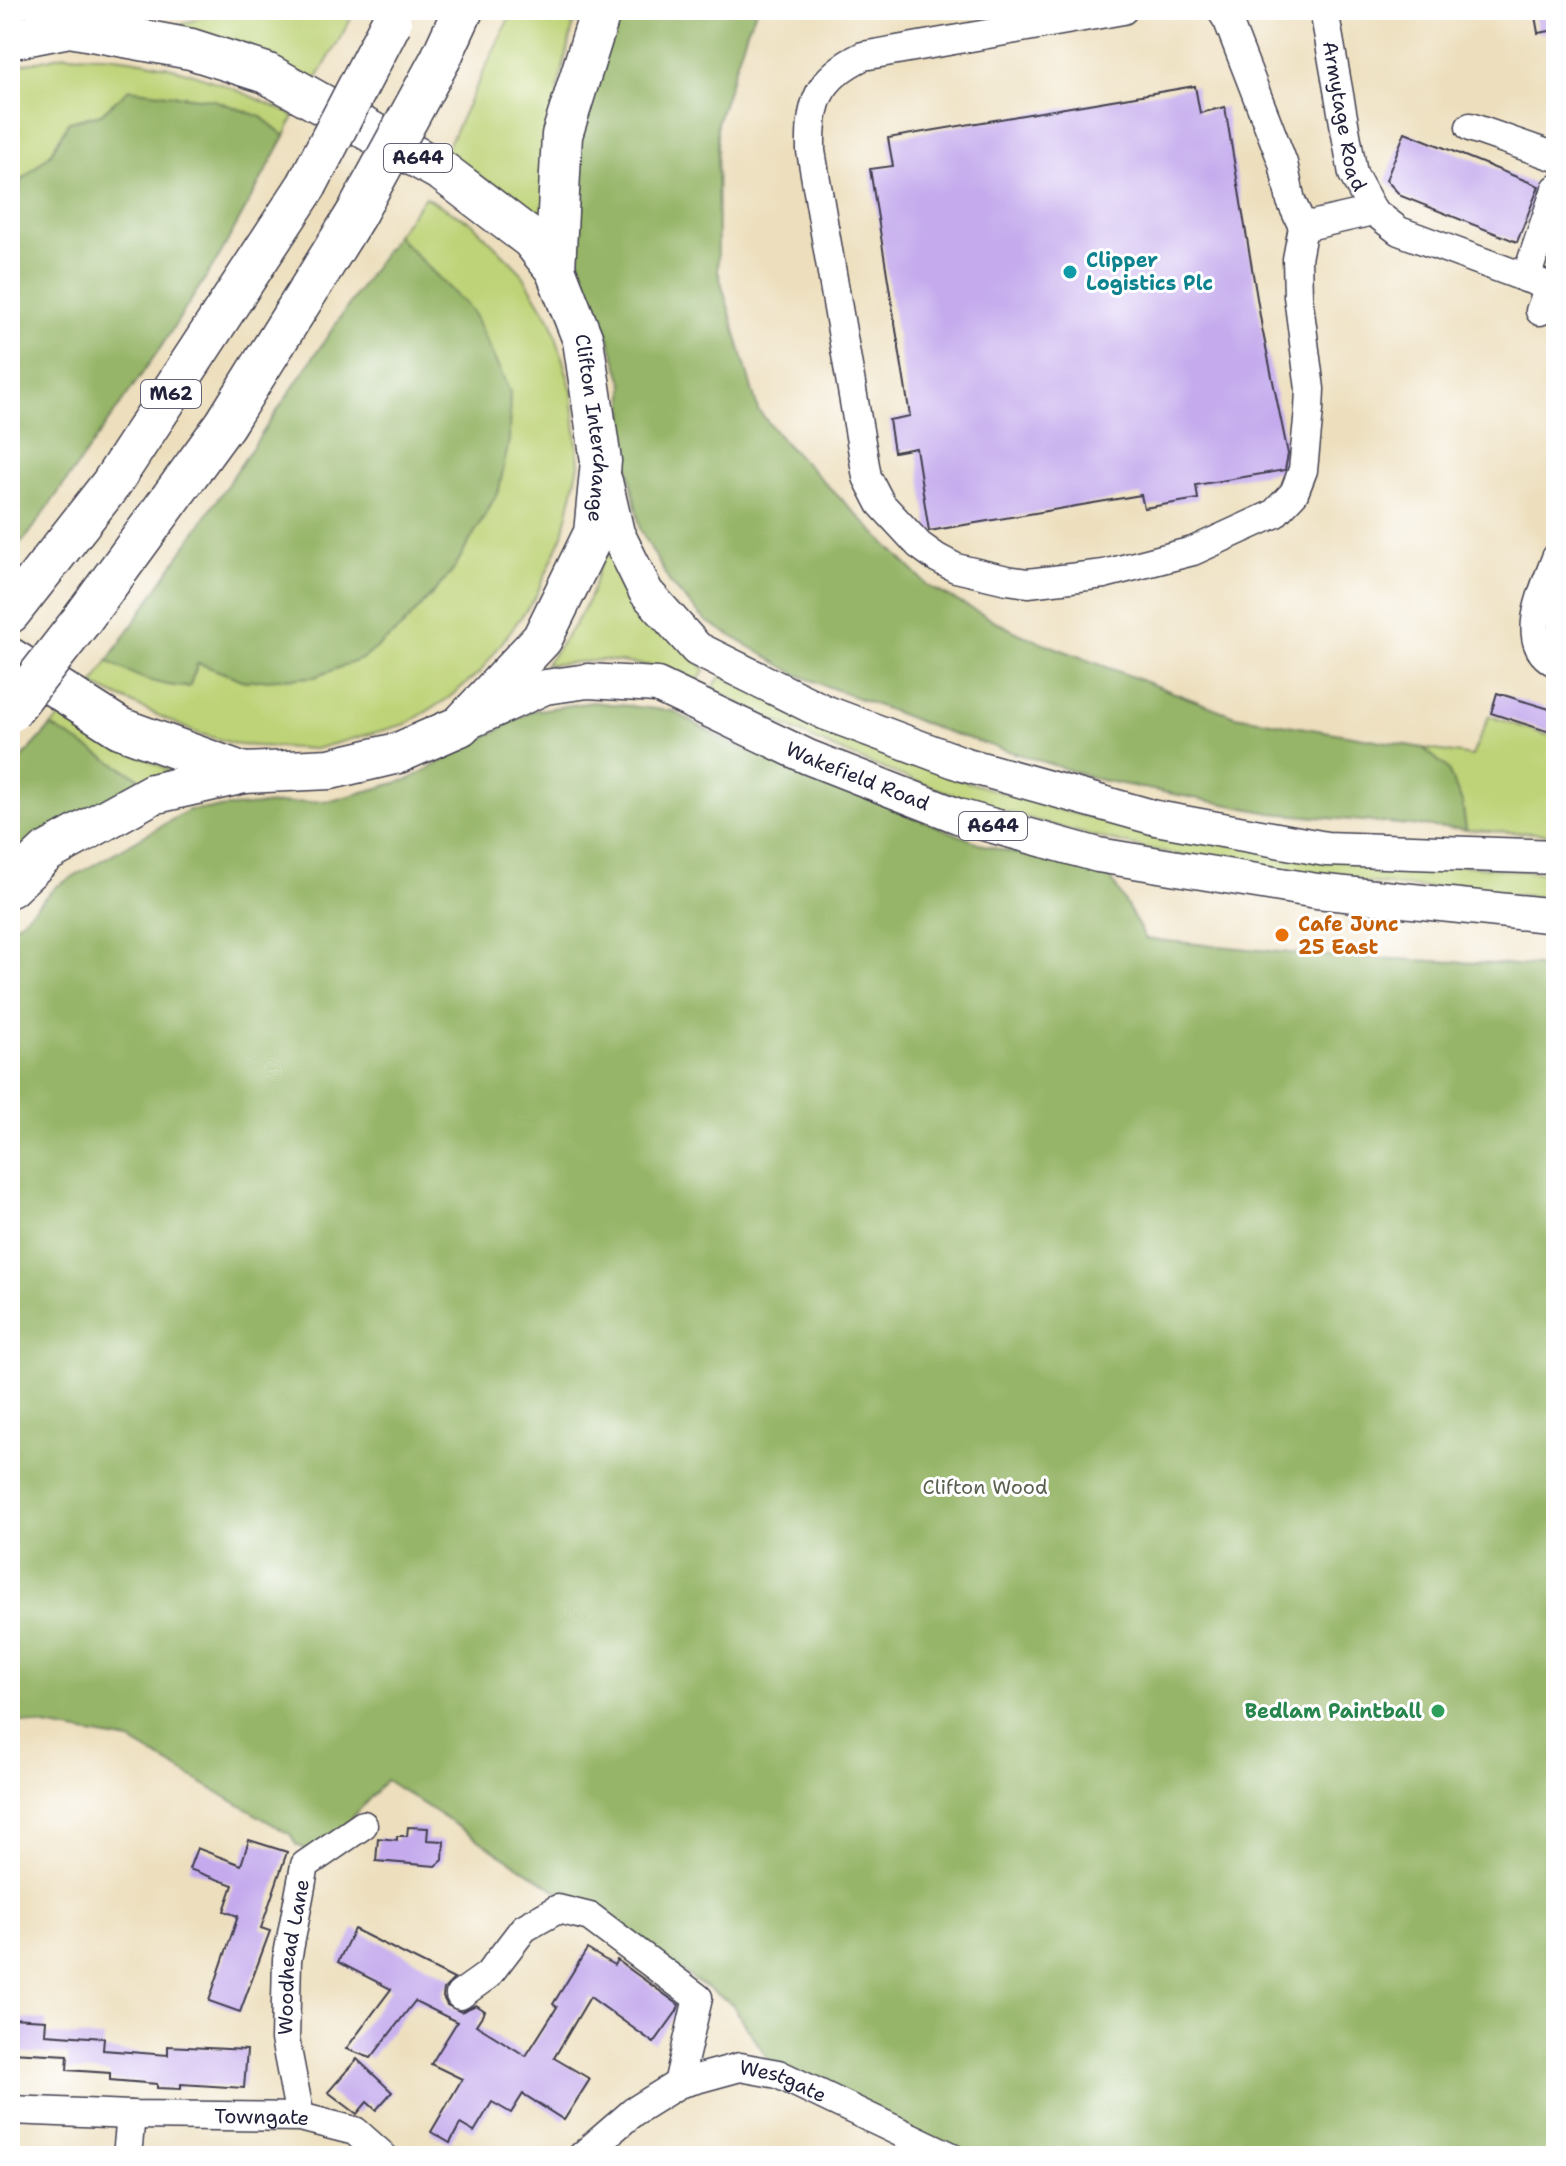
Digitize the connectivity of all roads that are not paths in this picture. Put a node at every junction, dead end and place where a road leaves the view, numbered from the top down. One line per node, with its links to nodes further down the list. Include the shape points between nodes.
1 (146, 10): 8 (highway)
2 (463, 10): 23 (highway, M62, bridge, via 356,214 225,424)
3 (601, 10): 16 (highway, via 562,135)
4 (1123, 10): 15 (street, via 863,56 841,68 818,94 811,151 863,459 881,504 919,545 956,568 1028,583 1149,564 1193,551 1274,514 1294,493 1303,470 1308,423 1310,389 1297,259)
5 (1221, 10): 15 (street)
6 (1324, 10): 13 (street, Armytage Road, via 1353,174)
7 (394, 17): 20 (highway, M62, bridge, via 307,185 111,484)
8 (70, 27): 9 (highway, Clifton Interchange / A644); 16 (highway, Clifton Interchange / A644, via 191,49 266,73 443,172 531,239)
9 (10, 39)
10 (1470, 127): 11 (street)
11 (1556, 157)
12 (1556, 189): 14 (street)
13 (1373, 211): 15 (street); 17 (street, Armytage Road, via 1399,231)
14 (1551, 222): 17 (street)
15 (1303, 227)
16 (555, 269): 18 (highway, Clifton Interchange / A644, via 583,340)
17 (1543, 291)
18 (601, 461): 24 (highway, Clifton Interchange / A644, via 594,533 542,639); 26 (main road, A644, via 617,533 646,592 697,649 824,712 963,764 1156,818 1326,849)
19 (1556, 558): 22 (street, via 1535,634 1541,653)
20 (17, 604)
21 (10, 658): 25 (highway, Clifton Interchange / A644, via 120,728)
22 (1556, 663)
23 (10, 712)
24 (460, 726): 25 (highway, Clifton Interchange / A644, via 398,753 330,769); 28 (main road, Wakefield Road / A644, via 545,687 588,681 657,685 808,757 958,816 1098,855 1317,891)
25 (244, 773): 27 (highway, via 152,794 47,852)
26 (1556, 857)
27 (10, 887)
28 (1556, 916)
29 (363, 1825): 34 (street, Woodhead Lane, via 305,1865 287,1960 285,2039)
30 (460, 1995): 31 (street, via 488,1975 524,1928 558,1909 590,1917 698,1998)
31 (678, 2084): 37 (street, Westgate, via 648,2117); 38 (street, Westgate, via 740,2067 778,2074)
32 (10, 2110): 33 (street, Towngate)
33 (131, 2115): 34 (street, Towngate); 35 (street)
34 (300, 2117): 36 (street, Towngate, via 355,2131)
35 (127, 2156)
36 (383, 2156)
37 (582, 2156)
38 (950, 2156)

